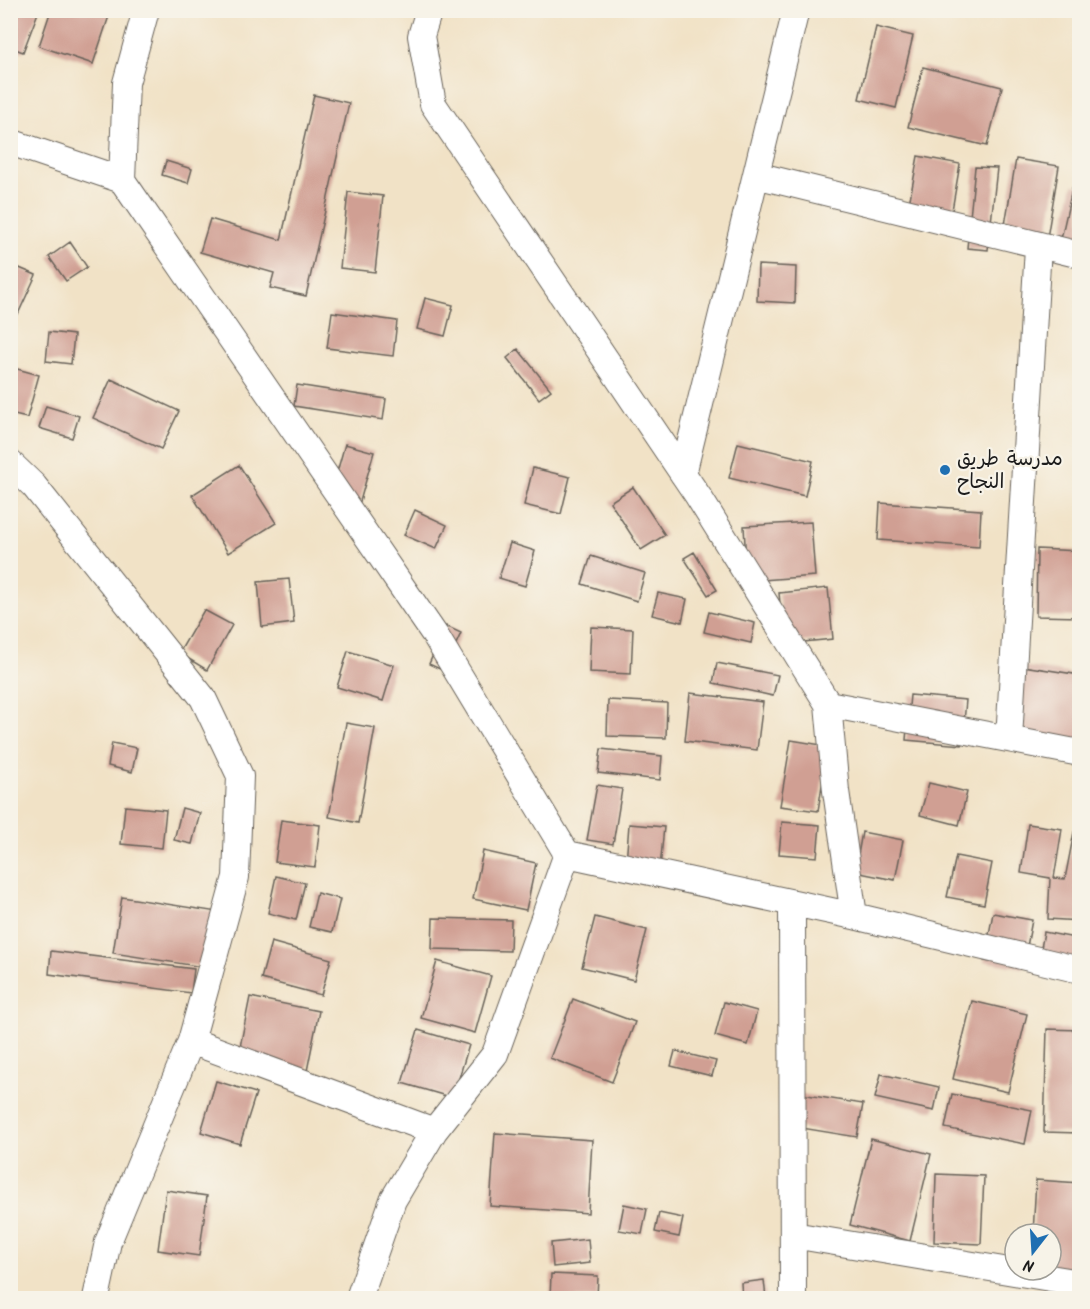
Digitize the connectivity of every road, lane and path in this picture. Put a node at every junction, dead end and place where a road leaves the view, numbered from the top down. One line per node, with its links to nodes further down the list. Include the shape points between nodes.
1 (146, 10): 6 (street, via 126,83)
2 (429, 10): 10 (street, via 421,36 433,104)
3 (796, 10): 5 (street)
4 (10, 142): 6 (street)
5 (756, 175): 7 (street); 10 (street)
6 (122, 180): 14 (street, via 435,634)
7 (1038, 247): 8 (street); 12 (street)
8 (1080, 255)
9 (10, 463): 18 (street, via 34,486 203,698 240,776 236,877)
10 (683, 474): 11 (street)
11 (828, 704): 12 (street); 16 (street)
12 (1009, 739): 13 (street)
13 (1080, 753)
14 (567, 854): 15 (street); 19 (street, via 495,1054)
15 (792, 903): 16 (street); 20 (street)
16 (854, 916): 17 (street)
17 (1080, 970)
18 (191, 1041): 19 (street); 22 (street, via 108,1242)
19 (434, 1131): 23 (street, via 393,1200)
20 (793, 1235): 21 (street); 24 (street)
21 (1080, 1283)
22 (96, 1299)
23 (359, 1299)
24 (793, 1299)

